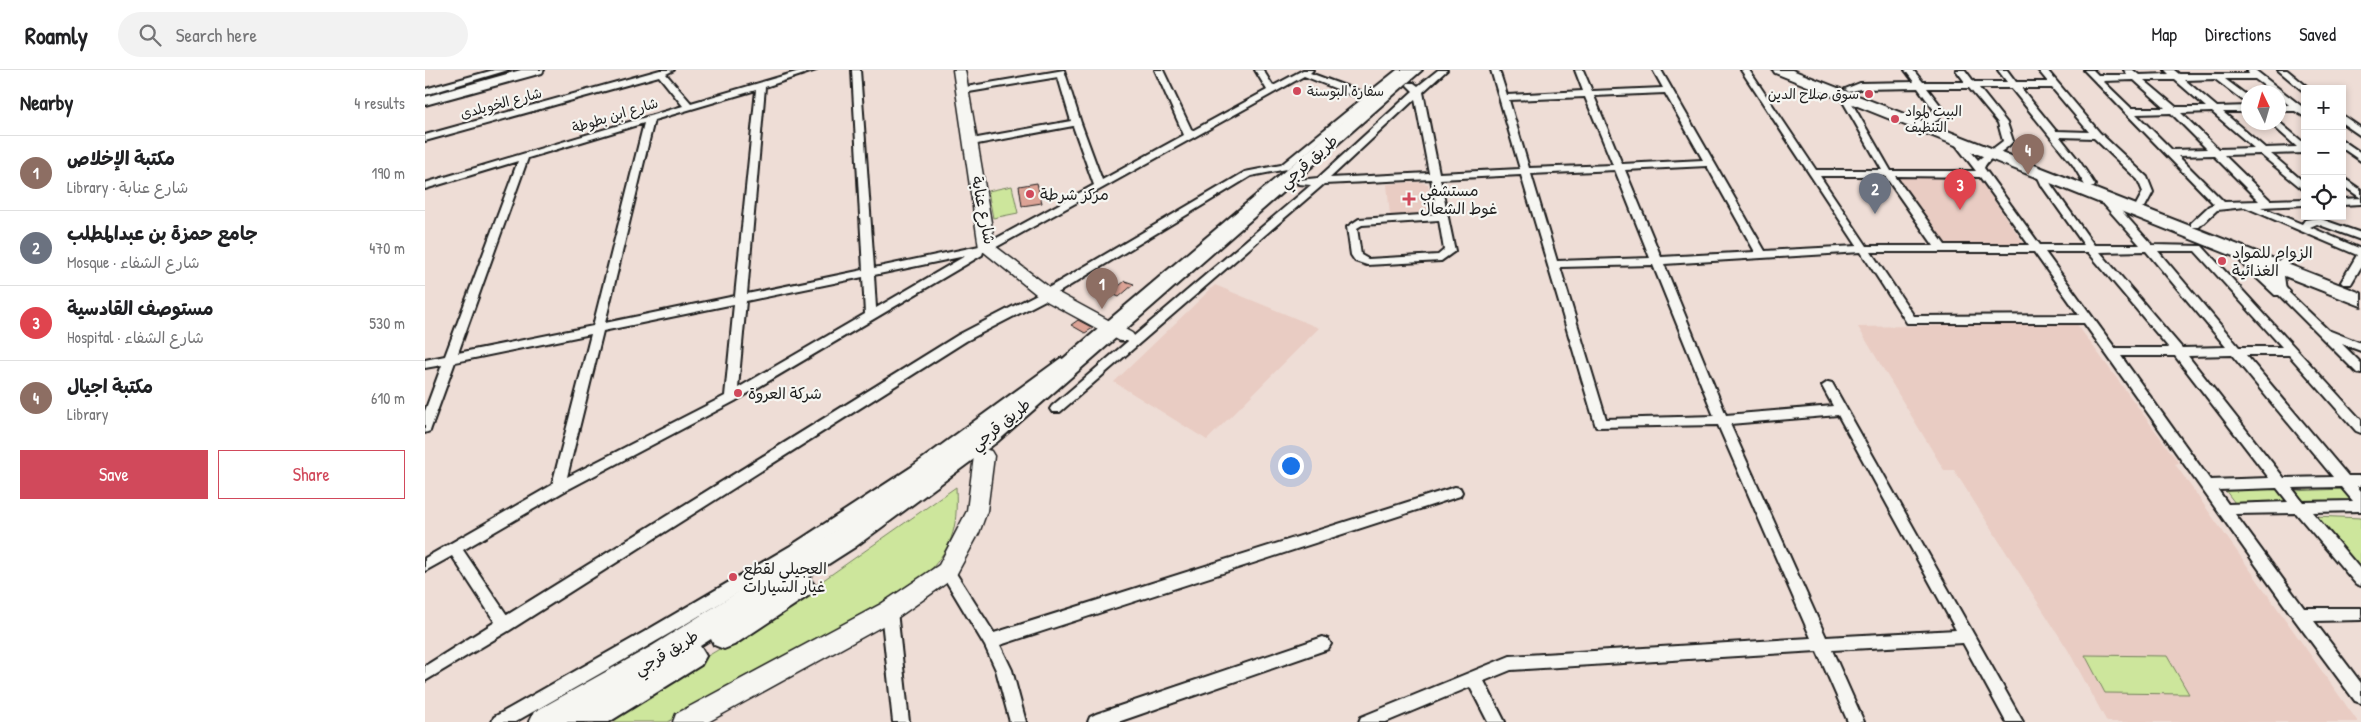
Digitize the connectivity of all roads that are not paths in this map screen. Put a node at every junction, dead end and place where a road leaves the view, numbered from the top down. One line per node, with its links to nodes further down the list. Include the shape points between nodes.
1 (504, 70): 45 (street)
2 (522, 70): 48 (main road)
3 (537, 70): 52 (main road)
4 (767, 70): 33 (street)
5 (812, 70): 33 (street, شارع ابن بطوطة)
6 (856, 70): 121 (street)
7 (959, 70): 41 (street, شارع عنابة)
8 (1159, 70): 68 (street)
9 (1259, 70): 43 (street)
10 (1443, 70): 31 (street)
11 (1495, 70): 49 (street)
12 (1579, 70): 46 (street)
13 (1657, 70): 42 (street)
14 (1745, 70): 85 (street)
15 (1781, 70): 44 (main road)
16 (1796, 70): 44 (main road)
17 (1909, 70): 34 (street)
18 (1960, 70): 35 (street)
19 (2002, 70): 36 (street)
20 (2042, 70): 37 (street)
21 (2088, 70): 32 (street)
22 (2209, 70): 30 (street)
23 (2282, 70): 40 (street)
24 (666, 71): 53 (street); 69 (street, شارع الخويلدى)
25 (1060, 72): 41 (street); 63 (street)
26 (1306, 72): 43 (street); 51 (street)
27 (2132, 73): 28 (street); 32 (street); 58 (street)
28 (2173, 73): 30 (street); 54 (street)
29 (2254, 73): 30 (street); 38 (street)
30 (2218, 76): 47 (street)
31 (1414, 77): 51 (highway, طريق قرجي); 88 (street); 89 (highway, طريق قرجي)
32 (2096, 78): 57 (street)
33 (775, 81): 39 (street, شارع ابن بطوطة)
34 (1920, 85): 35 (street); 44 (street, via 1860,86); 62 (street, via 1939,110)
35 (1973, 85): 36 (street); 76 (street, via 2002,123 2009,142)
36 (2015, 85): 37 (street); 66 (street)
37 (2055, 85): 67 (street)
38 (2268, 85)
39 (761, 86): 53 (street, شارع ابن بطوطة); 125 (street)
40 (2301, 86)
41 (963, 90): 71 (street, شارع عنابة)
42 (1667, 90): 46 (street); 81 (street)
43 (1272, 91): 68 (street)
44 (1845, 91): 62 (main road); 86 (street)
45 (425, 92)
46 (1589, 94): 49 (street); 82 (street)
47 (2241, 95)
48 (425, 97)
49 (1503, 98): 83 (street)
50 (2286, 99): 59 (street)
51 (1371, 100): 89 (street); 130 (highway, طريق قرجي)
52 (425, 101)
53 (689, 107): 60 (street, شارع ابن بطوطة)
54 (2215, 109): 55 (street); 58 (street); 75 (street)
55 (2241, 109)
56 (2286, 109): 59 (street)
57 (2129, 110): 58 (street); 78 (street)
58 (2173, 110): 77 (street)
59 (2301, 111)
60 (650, 119): 79 (street, شارع ابن بطوطة); 129 (street)
61 (2346, 121): 65 (street)
62 (1926, 122): 70 (main road); 76 (main road)
63 (1076, 123): 71 (street); 94 (street)
64 (2282, 130): 72 (street)
65 (2361, 133)
66 (2053, 134): 67 (street); 91 (street)
67 (2097, 135): 102 (street, via 2143,179 2148,192)
68 (1190, 137): 94 (street)
69 (425, 138)
70 (1955, 138): 76 (main road); 84 (street)
71 (972, 142): 108 (street, شارع عنابة)
72 (2301, 146)
73 (2301, 150): 75 (street)
74 (2347, 150): 80 (street)
75 (2262, 151): 77 (street); 92 (street)
76 (1999, 152): 84 (street, via 1983,160); 87 (main road); 91 (main road)
77 (2215, 152): 78 (street); 101 (street)
78 (2171, 153): 103 (street)
79 (524, 157): 93 (street, شارع ابن بطوطة); 137 (street)
80 (2361, 158)
81 (1709, 163): 82 (street); 116 (street)
82 (1618, 166): 83 (street); 118 (street)
83 (1523, 171): 88 (street); 119 (street)
84 (1981, 171): 86 (street); 109 (street)
85 (1814, 173): 86 (street); 112 (street)
86 (1888, 173): 114 (street)
87 (2041, 173): 96 (main road); 110 (street)
88 (1435, 174): 89 (street); 104 (street)
89 (1302, 177): 124 (street, via 1248,174); 130 (highway, طريق قرجي); 142 (street)
90 (2346, 183): 95 (street)
91 (2090, 185): 102 (main road)
92 (2301, 185)
93 (425, 186)
94 (1099, 186): 108 (street)
95 (2361, 195)
96 (2104, 198): 113 (street); 115 (main road)
97 (2361, 201): 99 (street)
98 (2301, 202): 101 (street)
99 (2346, 202)
100 (2244, 203): 101 (street); 103 (street); 106 (street)
101 (2267, 203)
102 (2141, 205): 105 (main road)
103 (2221, 205): 105 (street)
104 (1442, 217): 104 (street, via 1359,222 1353,227 1356,255 1367,262 1448,255 1450,251)
105 (2195, 225): 120 (main road)
106 (2303, 229): 107 (street, via 2309,222 2318,221); 117 (street)
107 (2361, 236)
108 (987, 248): 121 (street); 124 (street, شارع عنابة); 127 (street)
109 (2037, 248): 110 (street); 114 (street); 128 (street)
110 (2091, 248): 113 (street); 135 (street)
111 (2198, 248): 113 (street); 115 (street); 133 (street)
112 (1863, 249): 114 (street); 116 (street); 128 (street, via 1911,320)
113 (2150, 249): 136 (street)
114 (1942, 250)
115 (2234, 250): 120 (main road); 123 (main road)
116 (1762, 255): 118 (street)
117 (2361, 255): 122 (street)
118 (1658, 261): 119 (street); 144 (street)
119 (1554, 264): 144 (street, via 1601,424)
120 (2283, 265): 122 (main road); 123 (street, via 2278,276); 126 (main road)
121 (869, 273): 125 (street); 127 (street)
122 (2354, 285)
123 (2281, 290): 131 (street)
124 (1047, 294): 130 (street, شارع عنابة); 165 (street, via 962,338)
125 (741, 298): 129 (street); 141 (street)
126 (2361, 300)
127 (871, 315): 141 (street)
128 (2086, 319): 134 (street)
129 (596, 328): 137 (street); 152 (street)
130 (1115, 331): 147 (highway, طريق قرجي); 173 (street, via 893,487 678,622); 174 (highway, طريق قرجي, via 988,436 845,539 662,655)
131 (2323, 332): 132 (street); 139 (street)
132 (2361, 347)
133 (2292, 351): 136 (street); 146 (street)
134 (2112, 352): 135 (street); 151 (street)
135 (2179, 352): 136 (street); 150 (street)
136 (2236, 352): 148 (street)
137 (452, 358): 138 (street); 145 (street)
138 (425, 364)
139 (2361, 370)
140 (1828, 386): 143 (street)
141 (731, 398): 152 (street)
142 (1056, 409)
143 (1842, 410): 144 (street); 166 (street)
144 (1722, 420): 169 (street)
145 (425, 428)
146 (2361, 428)
147 (984, 456): 160 (street, via 977,511); 175 (highway, طريق قرجي, via 951,483 766,609)
148 (2344, 481): 149 (street); 150 (street); 154 (street)
149 (2361, 481)
150 (2281, 483): 151 (street); 156 (street)
151 (2207, 485): 157 (street)
152 (558, 488): 158 (street)
153 (1455, 492): 167 (street)
154 (2361, 501)
155 (2361, 506): 156 (street)
156 (2300, 508): 157 (street); 161 (street)
157 (2224, 509): 164 (street)
158 (455, 549): 159 (street); 165 (street)
159 (425, 565)
160 (947, 571): 162 (street); 167 (street)
161 (2361, 580)
162 (889, 611): 176 (street); 177 (street)
163 (2361, 614): 164 (street)
164 (2299, 615): 172 (street)
165 (505, 625): 170 (street)
166 (1966, 636): 169 (street); 183 (street)
167 (990, 641): 178 (street, via 1004,670)
168 (1323, 644): 179 (street)
169 (1820, 644): 171 (street, via 1510,663); 182 (street)
170 (425, 674)
171 (1473, 677): 180 (street); 181 (street)
172 (2361, 696)
173 (500, 722)
174 (545, 722)
175 (581, 722)
176 (685, 722)
177 (901, 722)
178 (1018, 722)
179 (1096, 722)
180 (1367, 722)
181 (1497, 722)
182 (1856, 722)
183 (2015, 722)

